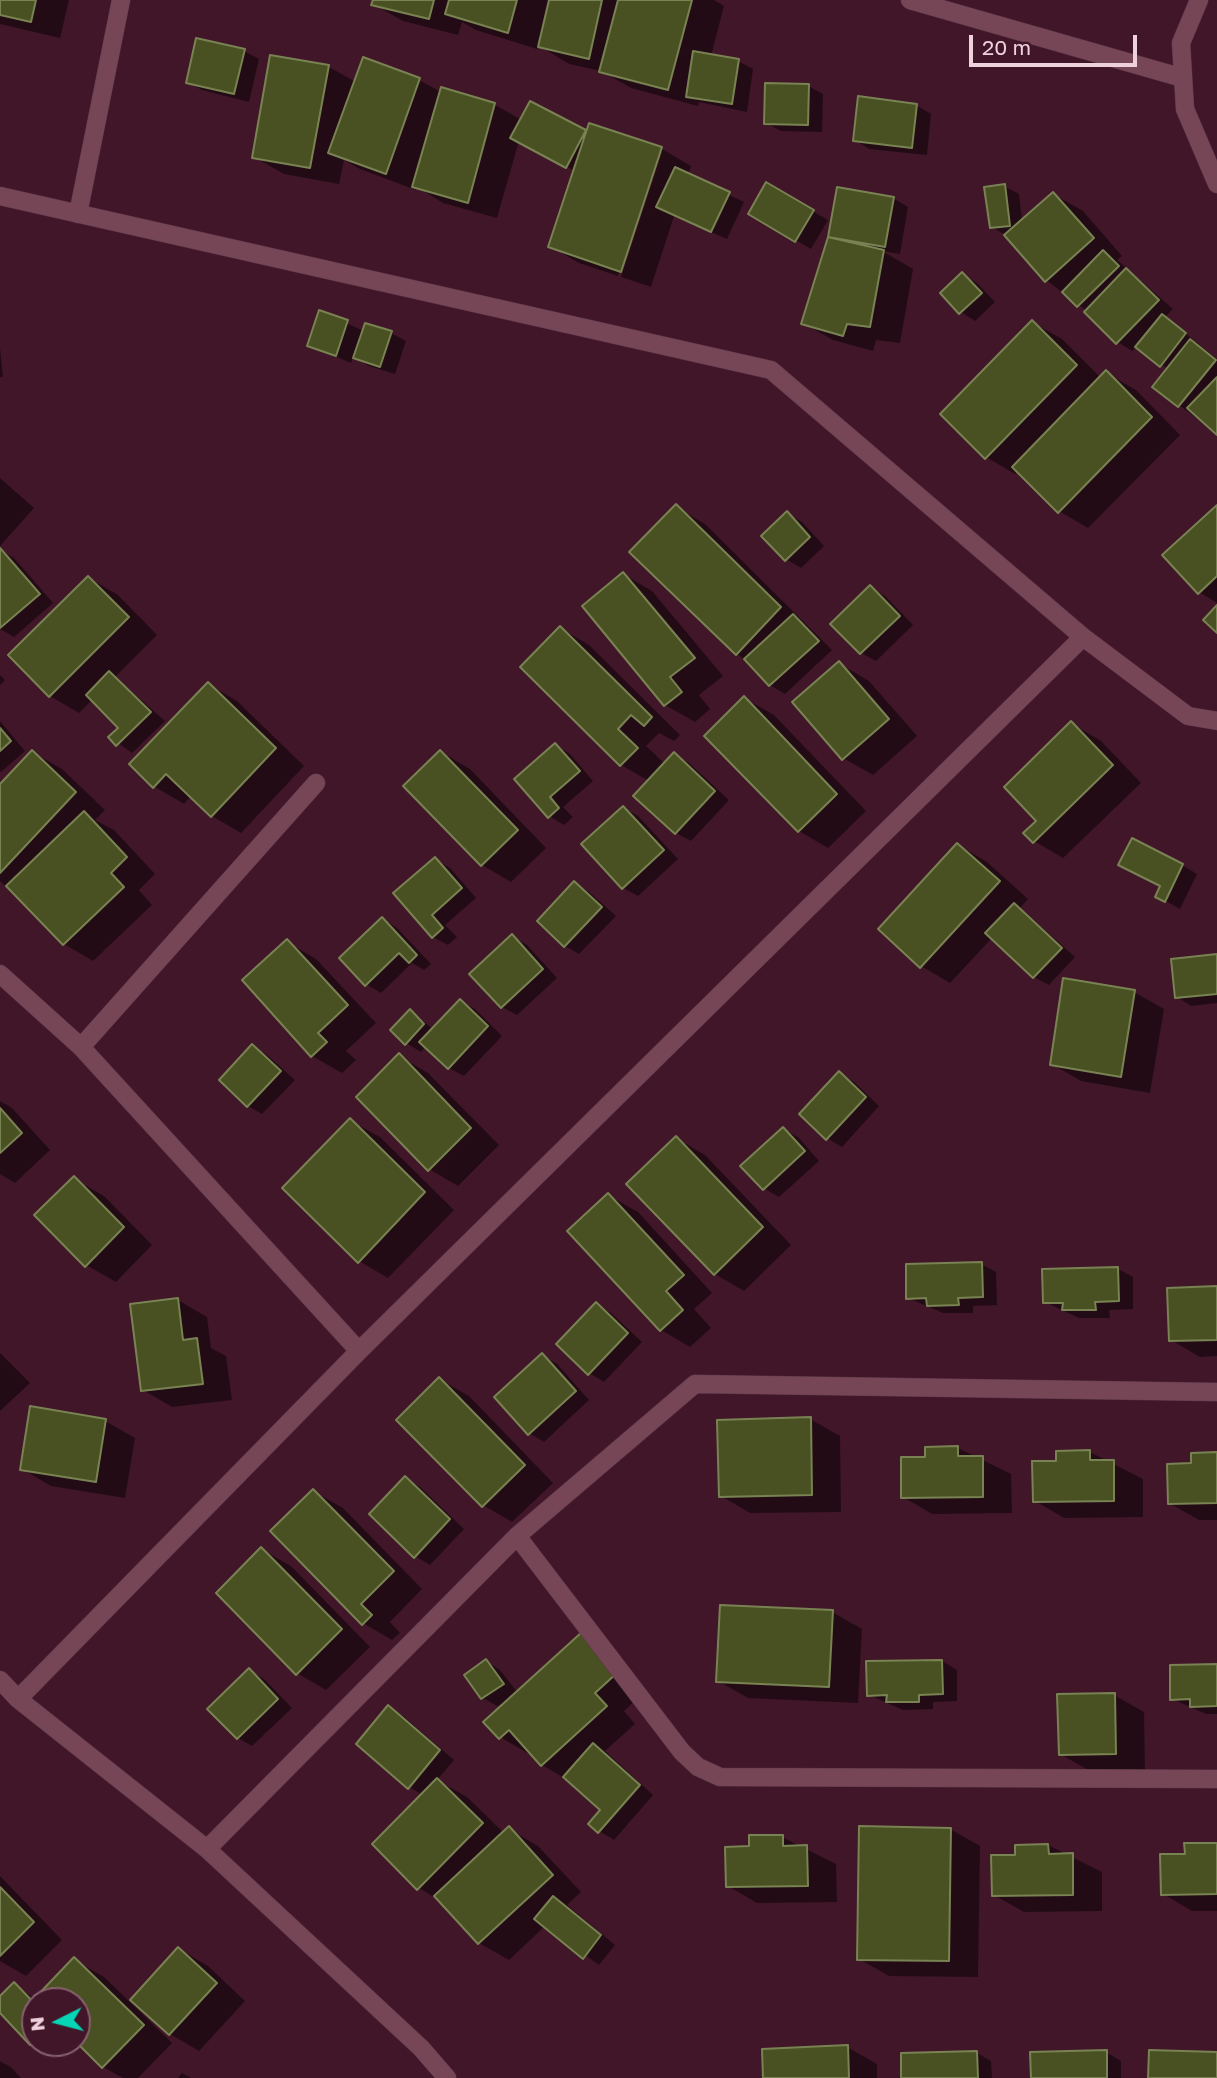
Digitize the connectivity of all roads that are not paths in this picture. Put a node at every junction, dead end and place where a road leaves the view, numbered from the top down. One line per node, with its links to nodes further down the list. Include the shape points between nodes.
1 (121, 0): 7 (street)
2 (910, 0): 4 (street)
3 (1199, 0): 4 (street, via 1181,43)
4 (1183, 78): 5 (street, via 1185,109)
5 (1217, 184)
6 (0, 196): 7 (street)
7 (78, 214): 8 (street, via 771,370)
8 (1083, 637): 9 (street, via 1188,716); 13 (street)
9 (1217, 721)
10 (316, 783): 12 (street)
11 (0, 974): 12 (street)
12 (81, 1047): 13 (street)
13 (359, 1351): 17 (street)
14 (1217, 1392): 15 (street, via 695,1384)
15 (517, 1536): 18 (street, via 682,1752 698,1767 720,1777); 19 (street)
16 (0, 1680): 17 (street)
17 (18, 1699): 19 (street)
18 (1217, 1779)
19 (207, 1849): 20 (street, via 421,2048)
20 (447, 2078)

